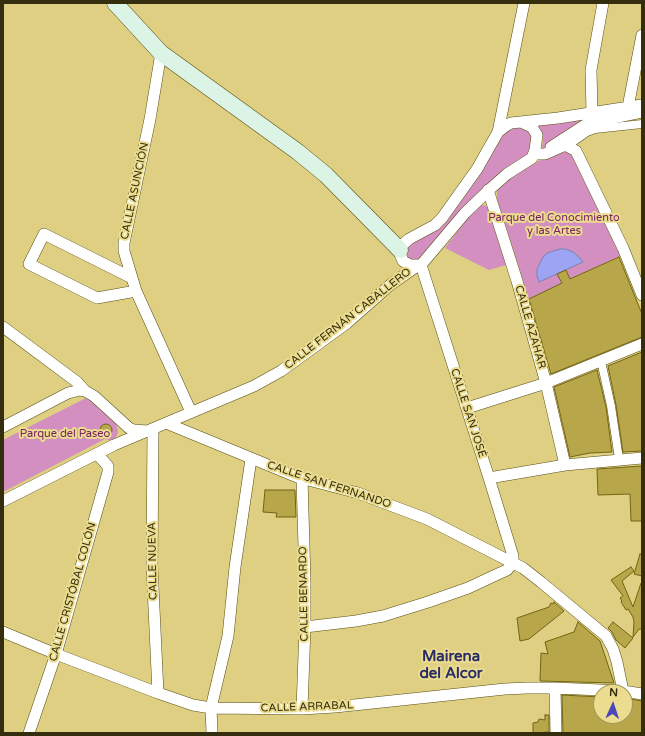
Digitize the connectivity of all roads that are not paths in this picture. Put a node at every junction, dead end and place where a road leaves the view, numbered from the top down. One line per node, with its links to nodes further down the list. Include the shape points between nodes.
1 (115, 3): 5 (main road)
2 (524, 3): 7 (street)
3 (603, 3): 11 (street, via 591,70)
4 (642, 35): 6 (street)
5 (161, 53): 18 (main road, via 304,156 326,175); 20 (street, CALLE ASUNCIÓN, via 124,243 125,257)
6 (640, 56): 9 (street)
7 (504, 104): 12 (street, via 508,113); 14 (street)
8 (642, 105): 9 (street)
9 (628, 107): 11 (street)
10 (642, 112): 11 (street)
11 (595, 117): 12 (street); 16 (street)
12 (519, 122): 14 (street, via 507,125); 16 (street, via 532,127 537,135)
13 (642, 124): 15 (street, via 595,129)
14 (498, 132): 18 (street, via 477,168 442,218 430,229 409,239 402,246)
15 (567, 146): 16 (street); 23 (street, via 576,151 623,248)
16 (535, 156): 17 (street, CALLE FERNÁN CABALLERO)
17 (488, 190): 19 (street, CALLE FERNÁN CABALLERO); 27 (street, CALLE AZAHAR)
18 (401, 256): 19 (street, via 410,265); 21 (street)
19 (419, 265): 21 (street, CALLE FERNÁN CABALLERO); 29 (street, CALLE SAN JOSÉ)
20 (132, 278): 22 (street, CALLE ASUNCIÓN); 22 (street, via 44,234 29,264 97,298)
21 (390, 285): 30 (street, CALLE FERNÁN CABALLERO, via 347,323 281,371 254,386)
22 (136, 291): 30 (street, CALLE ASUNCIÓN)
23 (642, 295)
24 (3, 327): 28 (street, via 77,382)
25 (642, 344): 26 (street)
26 (601, 361): 27 (street); 39 (street)
27 (546, 383): 29 (street); 40 (street, CALLE AZAHAR)
28 (85, 391): 31 (street, via 94,396); 33 (street, via 68,393)
29 (467, 408): 42 (street, CALLE SAN JOSÉ)
30 (191, 412): 32 (street, CALLE FERNÁN CABALLERO)
31 (120, 421): 34 (street, via 134,430); 35 (street, via 120,436)
32 (166, 423): 34 (street, CALLE FERNÁN CABALLERO); 38 (street, CALLE SAN FERNANDO)
33 (3, 427)
34 (150, 430): 35 (street, CALLE FERNÁN CABALLERO); 51 (street, CALLE NUEVA, via 152,566)
35 (114, 445): 36 (street, CALLE FERNÁN CABALLERO)
36 (97, 454): 43 (street, CALLE FERNÁN CABALLERO); 47 (street, CALLE CRISTÓBAL COLÓN, via 108,466 108,472)
37 (642, 458): 39 (street)
38 (251, 459): 41 (street, CALLE SAN FERNANDO); 52 (street, via 228,636)
39 (619, 459): 40 (street)
40 (565, 464): 42 (street)
41 (302, 478): 44 (street, CALLE SAN FERNANDO, via 358,493 427,519); 45 (street, CALLE BENARDO)
42 (489, 478): 44 (street, CALLE SAN JOSÉ)
43 (3, 501)
44 (513, 563): 45 (street, via 507,570 468,588 415,606 356,621); 48 (street, CALLE SAN FERNANDO, via 541,582 606,636 613,649)
45 (305, 627): 53 (street, CALLE BENARDO)
46 (3, 632): 47 (street, CALLE ARRABAL)
47 (56, 654): 51 (street, CALLE ARRABAL); 54 (street, CALLE CRISTÓBAL COLÓN)
48 (622, 684)
49 (555, 688): 50 (street, CALLE ARRABAL); 53 (street, CALLE ARRABAL, via 505,689 366,705); 56 (street)
50 (593, 690)
51 (158, 693): 52 (street, CALLE ARRABAL)
52 (211, 708): 53 (street, CALLE ARRABAL); 55 (street)
53 (302, 709)
54 (29, 733)
55 (212, 733)
56 (556, 733)

